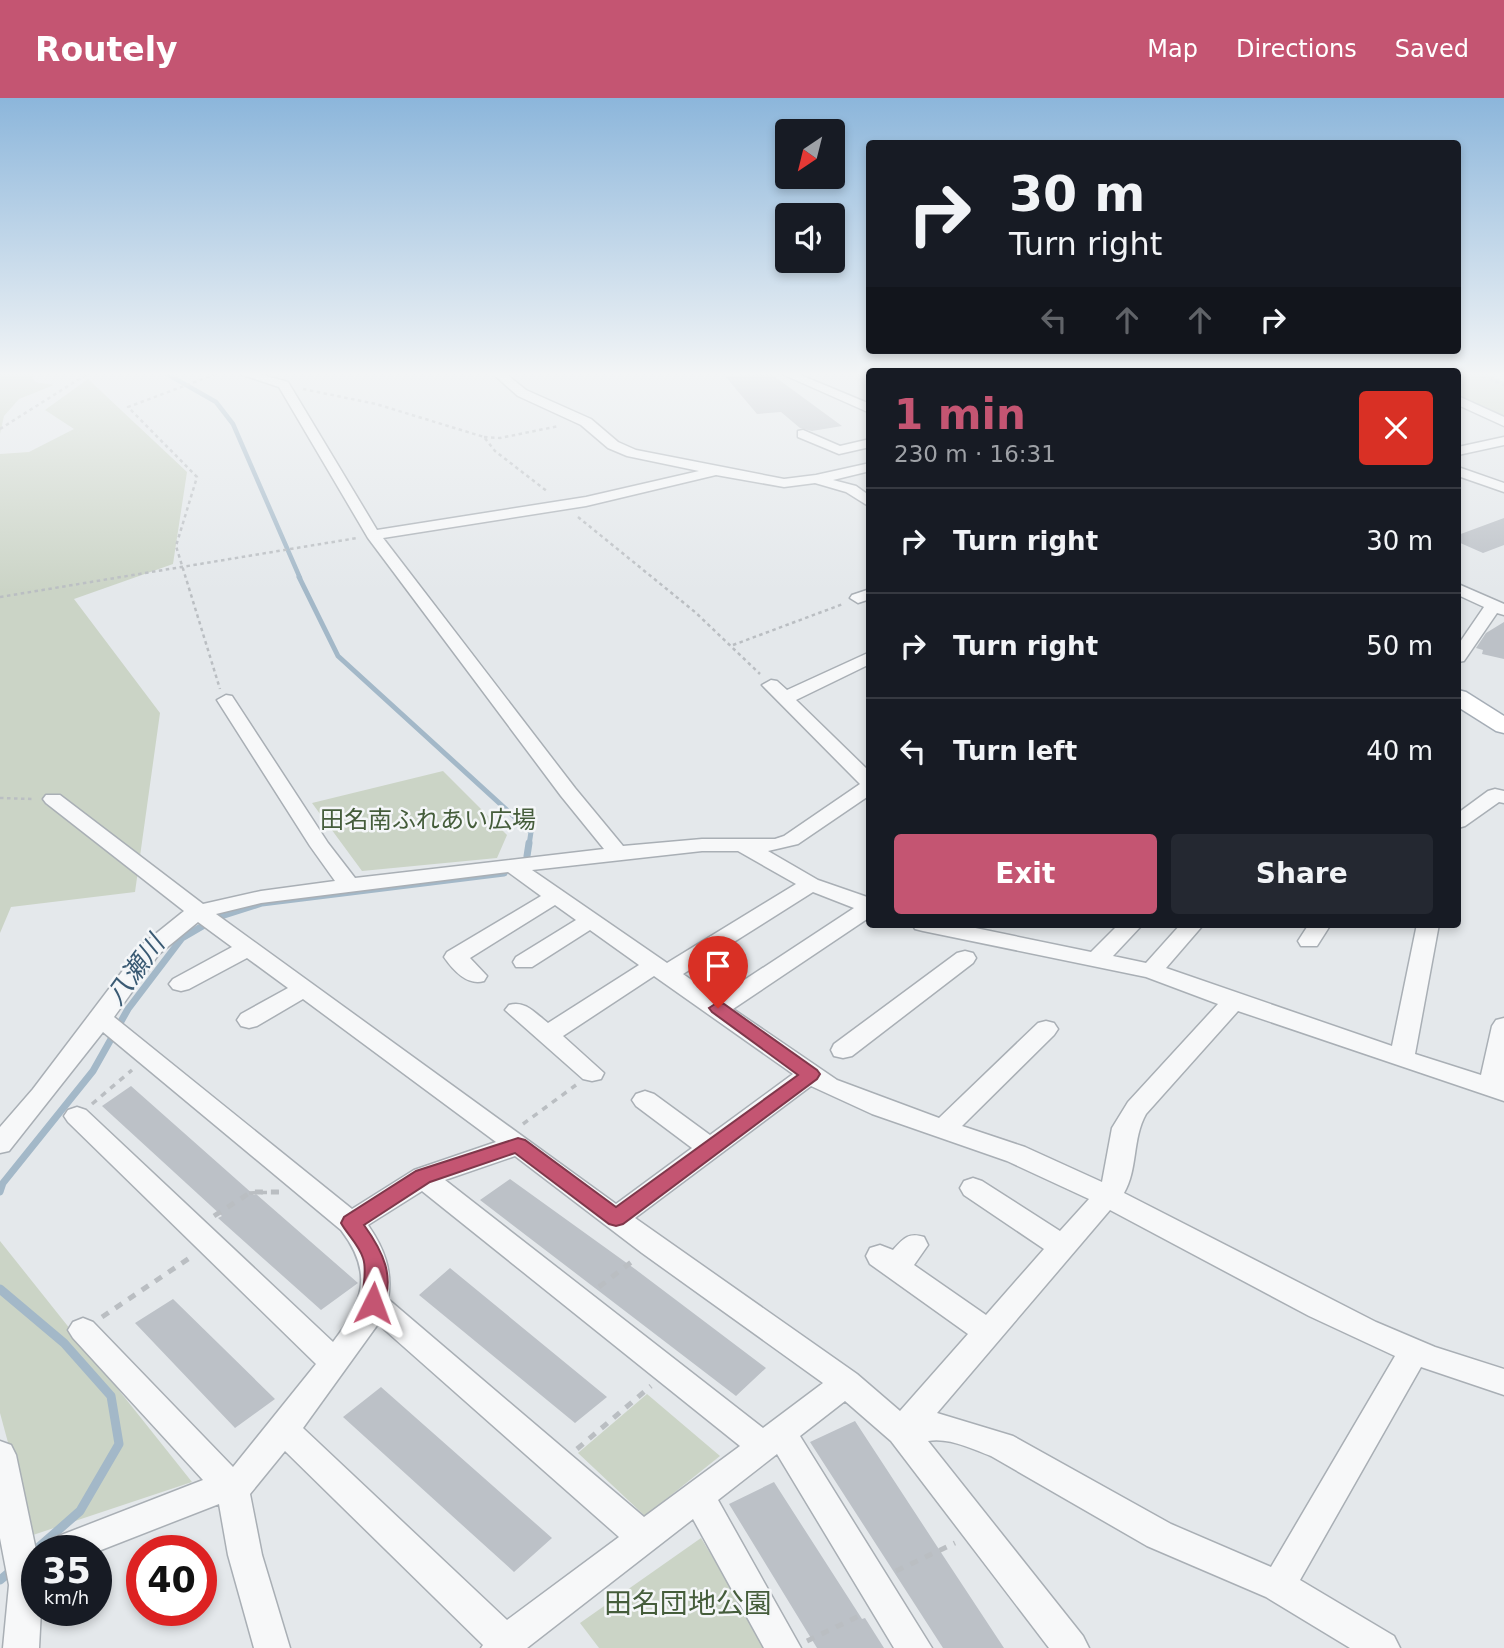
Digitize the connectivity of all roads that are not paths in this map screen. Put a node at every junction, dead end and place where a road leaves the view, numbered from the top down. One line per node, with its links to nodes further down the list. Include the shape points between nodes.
1 (320, 446): 15 (street)
2 (616, 446): 8 (street)
3 (831, 446): 4 (street, via 839,450)
4 (855, 446)
5 (1482, 446): 6 (street)
6 (1461, 451)
7 (866, 468): 10 (street)
8 (714, 471): 10 (street, via 784,483); 15 (street, via 564,505)
9 (1461, 472): 11 (street)
10 (815, 479): 14 (street, via 851,489)
11 (1482, 480): 12 (street); 13 (street)
12 (1502, 486)
13 (1461, 488)
14 (866, 500)
15 (373, 535): 29 (street)
16 (1461, 591): 17 (street)
17 (1498, 605): 18 (street)
18 (1461, 653)
19 (866, 659): 23 (street, via 778,692)
20 (1461, 699): 22 (main road)
21 (226, 700): 32 (street)
22 (1504, 726)
23 (866, 781)
24 (866, 788): 28 (street, via 791,839 777,845)
25 (1504, 797): 27 (street, via 1495,795)
26 (53, 799): 36 (street)
27 (1461, 820)
28 (743, 846): 29 (street); 31 (street)
29 (618, 853): 30 (street)
30 (514, 867): 32 (street); 33 (street)
31 (811, 884): 34 (street); 46 (street)
32 (349, 885): 36 (street, via 261,897)
33 (557, 895): 37 (street); 48 (street, via 455,957)
34 (866, 905)
35 (866, 910): 52 (street)
36 (207, 918): 42 (street); 55 (street, via 183,921 151,948)
37 (591, 920): 45 (street); 46 (street)
38 (944, 928): 44 (street)
39 (1128, 928): 44 (street)
40 (1189, 928): 47 (street)
41 (1427, 928): 60 (street)
42 (248, 948): 49 (street); 50 (street)
43 (965, 958): 59 (street)
44 (1098, 958): 47 (street)
45 (524, 962)
46 (662, 969): 52 (street); 58 (street)
47 (1151, 971): 51 (street)
48 (476, 976)
49 (181, 984)
50 (304, 989): 54 (street); 67 (street)
51 (1234, 1001): 60 (street); 72 (street, via 1138,1108 1125,1128 1116,1183)
52 (718, 1008): 62 (street)
53 (517, 1010): 58 (street)
54 (249, 1020)
55 (105, 1021): 68 (street); 74 (street)
56 (1504, 1026): 63 (street)
57 (1046, 1029): 66 (street)
58 (548, 1034): 61 (street)
59 (843, 1051)
60 (1402, 1059): 63 (street)
61 (592, 1073)
62 (810, 1074): 66 (street, via 860,1102); 69 (street)
63 (1497, 1090)
64 (645, 1100): 69 (street)
65 (78, 1116): 81 (street)
66 (942, 1130): 72 (street, via 1015,1153)
67 (512, 1140): 70 (street); 73 (street)
68 (0, 1143)
69 (712, 1149): 73 (street)
70 (423, 1177): 74 (street); 86 (street, via 669,1371)
71 (973, 1188): 76 (street)
72 (1107, 1196): 76 (street); 80 (street)
73 (616, 1218): 83 (street)
74 (351, 1223): 77 (street, via 373,1255)
75 (914, 1245): 79 (street, via 887,1261)
76 (1064, 1248): 79 (street)
77 (373, 1303): 81 (street); 91 (street)
78 (82, 1331): 88 (street)
79 (989, 1333): 85 (street)
80 (1414, 1351): 82 (street); 93 (street)
81 (334, 1362): 84 (street)
82 (1504, 1382)
83 (846, 1383): 85 (street); 86 (street)
84 (284, 1430): 88 (street); 95 (street)
85 (902, 1431): 93 (street, via 935,1426 1002,1446 1159,1535); 100 (street)
86 (772, 1439): 89 (street); 99 (street)
87 (0, 1455): 92 (street)
88 (233, 1490): 90 (street, via 214,1490); 98 (street, via 245,1555)
89 (698, 1496): 91 (street); 96 (street)
90 (101, 1535)
91 (643, 1538): 95 (street)
92 (21, 1544)
93 (1278, 1586): 101 (street)
94 (23, 1626): 97 (street)
95 (502, 1645)
96 (794, 1645)
97 (21, 1648)
98 (272, 1648)
99 (914, 1648)
100 (1071, 1648)
101 (1382, 1648)

